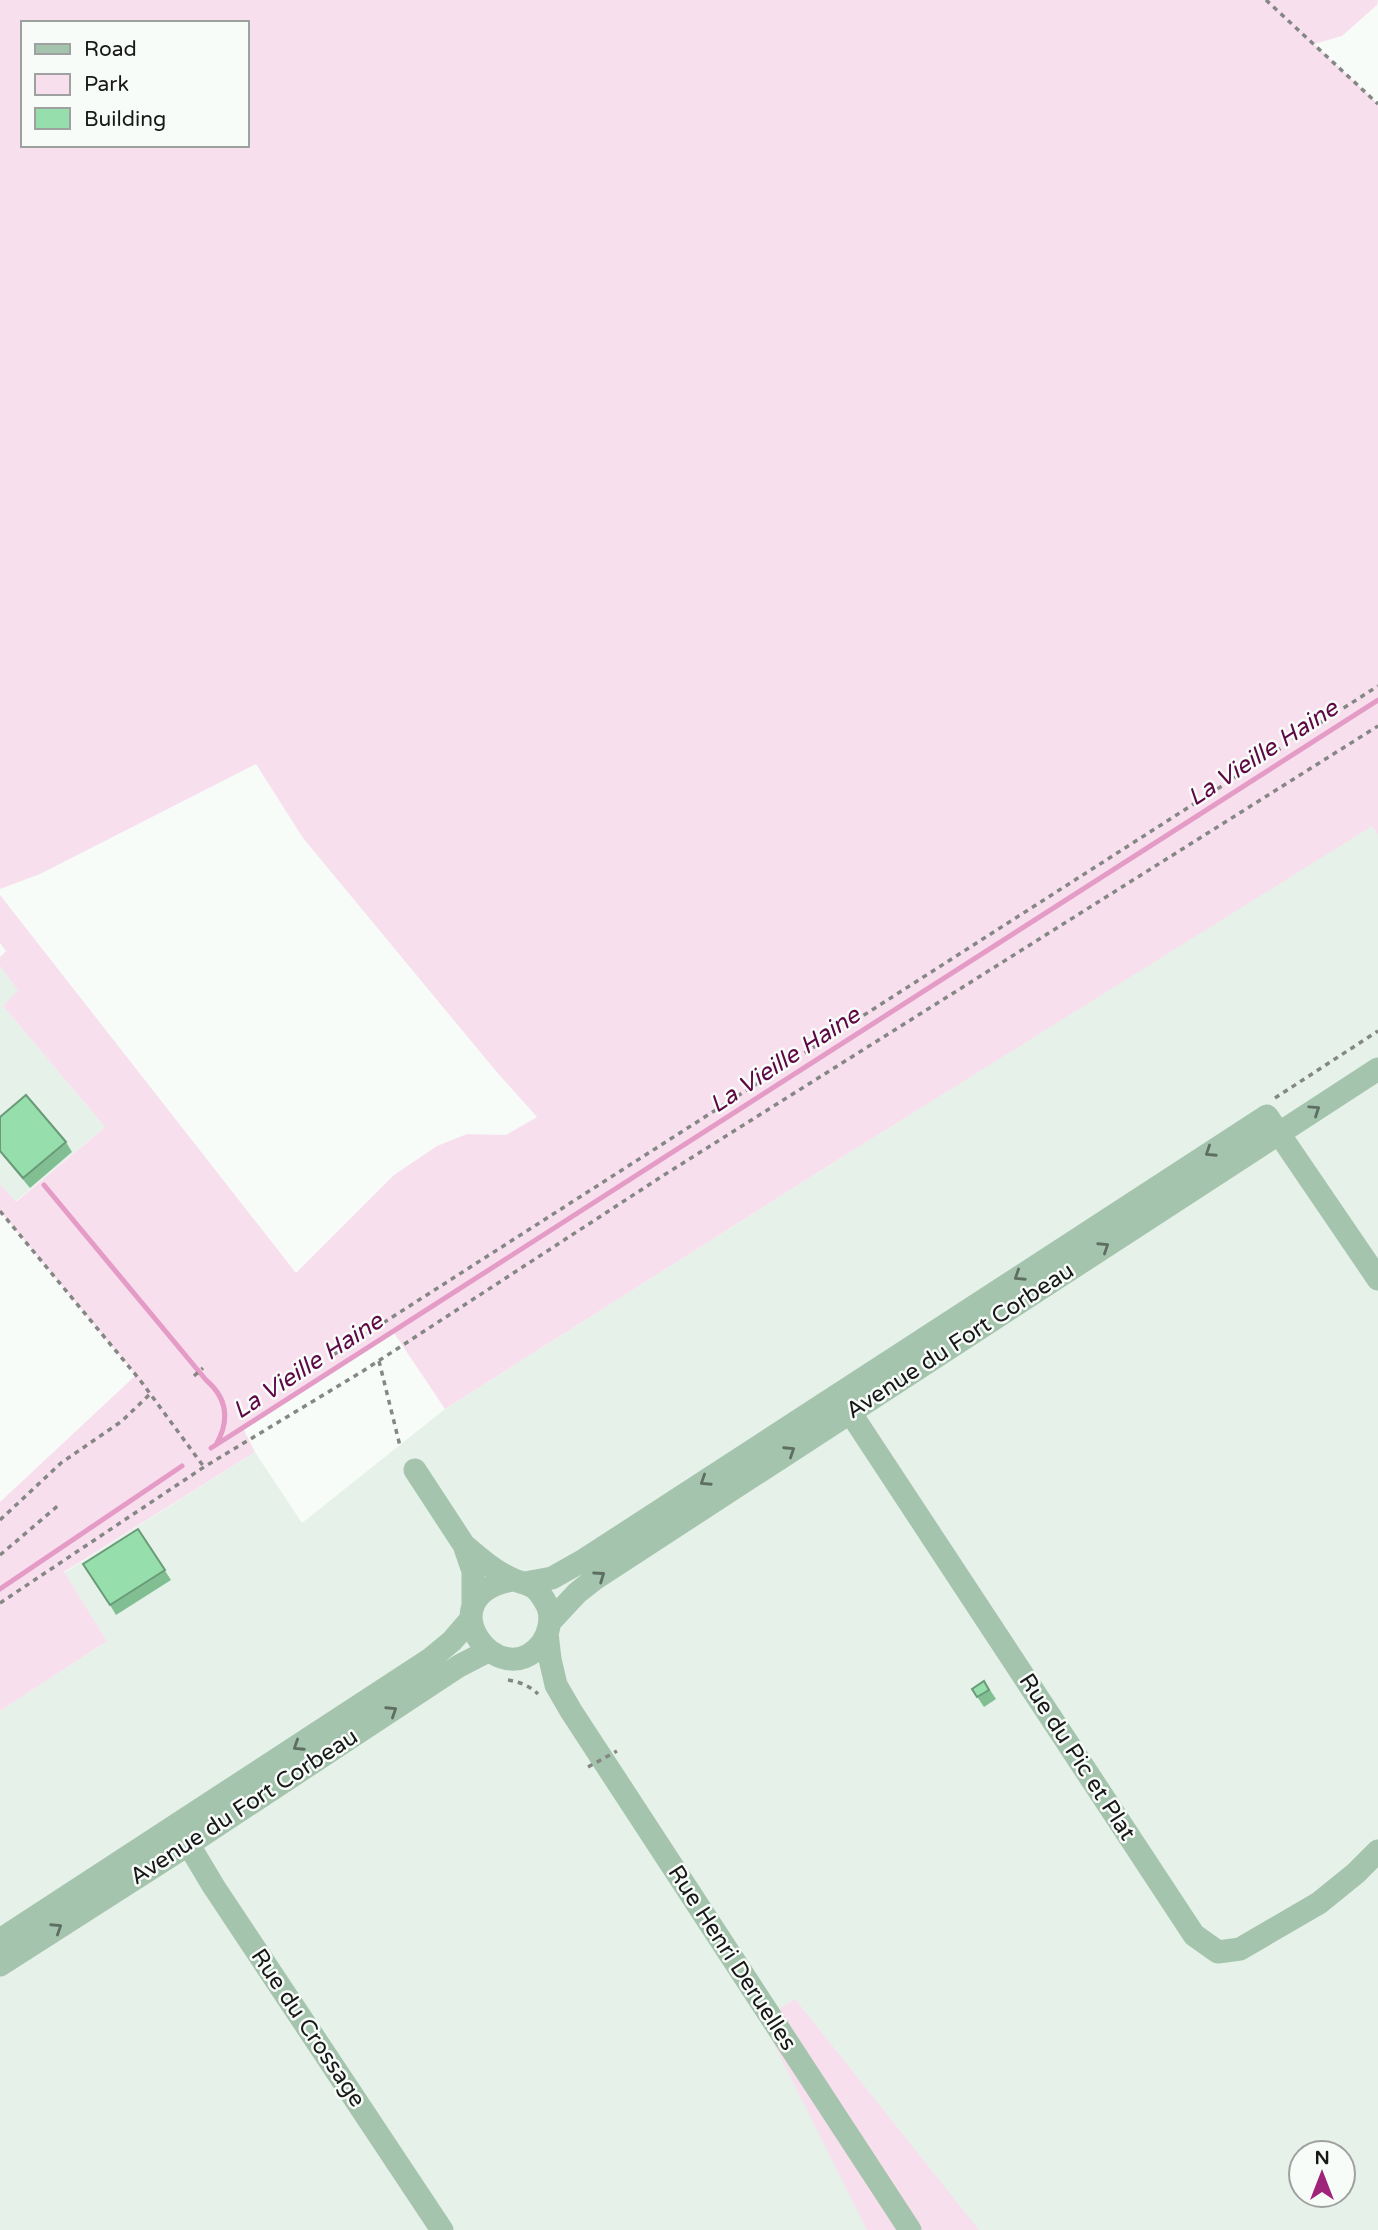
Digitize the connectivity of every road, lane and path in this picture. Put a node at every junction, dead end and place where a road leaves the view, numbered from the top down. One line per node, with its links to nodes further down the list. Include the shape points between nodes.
1 (1266, 0): 2 (path)
2 (1378, 104)
3 (1378, 685): 9 (path)
4 (1378, 726): 10 (path, via 664,1175)
5 (1378, 1069): 6 (street, Avenue du Fort Corbeau, one-way to 5)
6 (1273, 1125): 8 (street); 14 (street, Avenue du Fort Corbeau)
7 (0, 1211): 13 (path)
8 (1378, 1279)
9 (333, 1355)
10 (379, 1361): 15 (path); 16 (path)
11 (203, 1368): 12 (path)
12 (194, 1376)
13 (150, 1394): 16 (path); 19 (path, via 122,1421 61,1463)
14 (844, 1404): 22 (street, Avenue du Fort Corbeau, one-way to 22, via 552,1578); 25 (street, Avenue du Fort Corbeau, one-way to 14, via 596,1578); 32 (street, Rue du Pic et Plat, via 1194,1934 1217,1952 1240,1949 1319,1903)
15 (400, 1446)
16 (204, 1467): 23 (path)
17 (415, 1470): 20 (street)
18 (60, 1504): 21 (path)
19 (0, 1520)
20 (464, 1545): 22 (street, via 482,1561); 24 (street, via 473,1571)
21 (0, 1555)
22 (519, 1581): 24 (street, via 488,1586); 25 (street, via 544,1599)
23 (0, 1603)
24 (472, 1613): 26 (street, via 473,1632); 31 (street, Avenue du Fort Corbeau, one-way to 31, via 452,1642 429,1660)
25 (548, 1628): 27 (street, via 533,1651); 28 (street, Rue Henri Deruelles)
26 (488, 1651): 27 (street); 31 (street, Avenue du Fort Corbeau, one-way to 26)
27 (510, 1658): 28 (street, Rue Henri Deruelles)
28 (556, 1685): 36 (street, Rue Henri Deruelles)
29 (617, 1751): 30 (path, bridge)
30 (588, 1767)
31 (183, 1835): 33 (street, Avenue du Fort Corbeau); 34 (street, Avenue du Fort Corbeau, one-way to 31); 35 (street, Rue du Crossage)
32 (1378, 1851)
33 (0, 1940)
34 (0, 1965)
35 (442, 2230)
36 (910, 2230)

